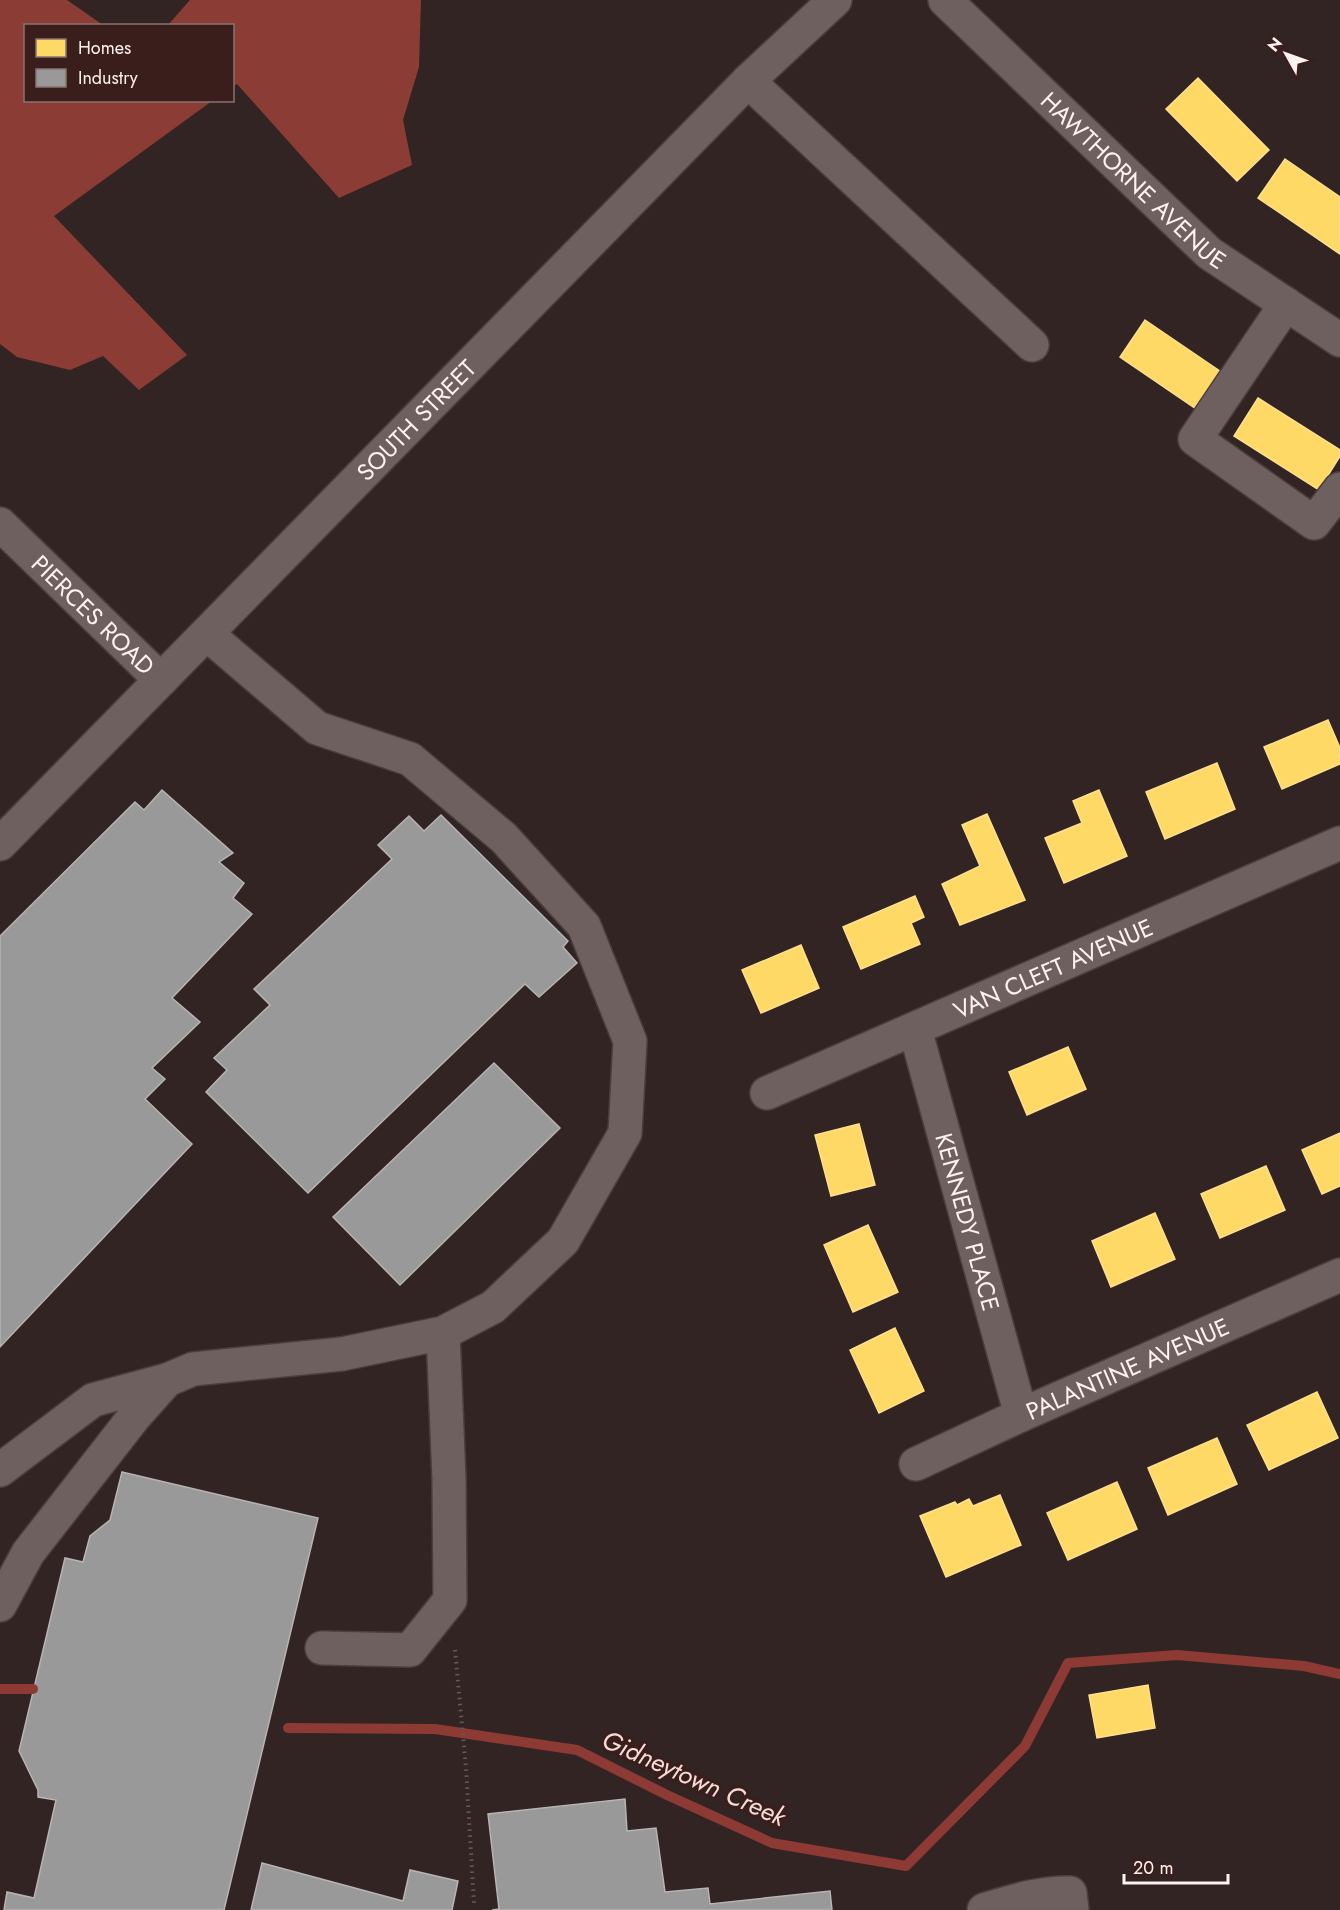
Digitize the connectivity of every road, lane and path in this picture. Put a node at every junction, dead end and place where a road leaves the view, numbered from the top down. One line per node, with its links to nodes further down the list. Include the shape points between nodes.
1 (835, 0): 3 (street, SOUTH STREET)
2 (945, 0): 4 (street, HAWTHORNE AVENUE, via 1209,253)
3 (748, 81): 6 (street); 9 (street, SOUTH STREET)
4 (1286, 304): 5 (street, HAWTHORNE AVENUE); 7 (street, via 1195,439 1314,522)
5 (1340, 340)
6 (1032, 345)
7 (1340, 489)
8 (0, 524): 10 (street, PIERCES ROAD)
9 (207, 634): 10 (street, SOUTH STREET); 16 (street, via 317,728 410,759 504,838 584,926 630,1041 625,1133 563,1241 493,1307)
10 (161, 680): 12 (street, SOUTH STREET)
11 (1340, 843): 13 (street, VAN CLEFT AVENUE)
12 (0, 844)
13 (915, 1029): 14 (street, VAN CLEFT AVENUE); 18 (street, KENNEDY PLACE)
14 (766, 1093)
15 (1340, 1275): 18 (street, PALANTINE AVENUE)
16 (442, 1334): 17 (street, via 342,1354 193,1369); 22 (street, via 450,1600 410,1650)
17 (167, 1380): 20 (street, via 93,1400); 21 (street, via 28,1552)
18 (1021, 1415): 19 (street, PALANTINE AVENUE)
19 (916, 1464)
20 (0, 1470)
21 (0, 1605)
22 (322, 1648)
23 (457, 1672): 24 (path)
24 (474, 1903)
25 (984, 1910): 26 (street, via 1049,1892 1070,1893)
26 (1072, 1910)

